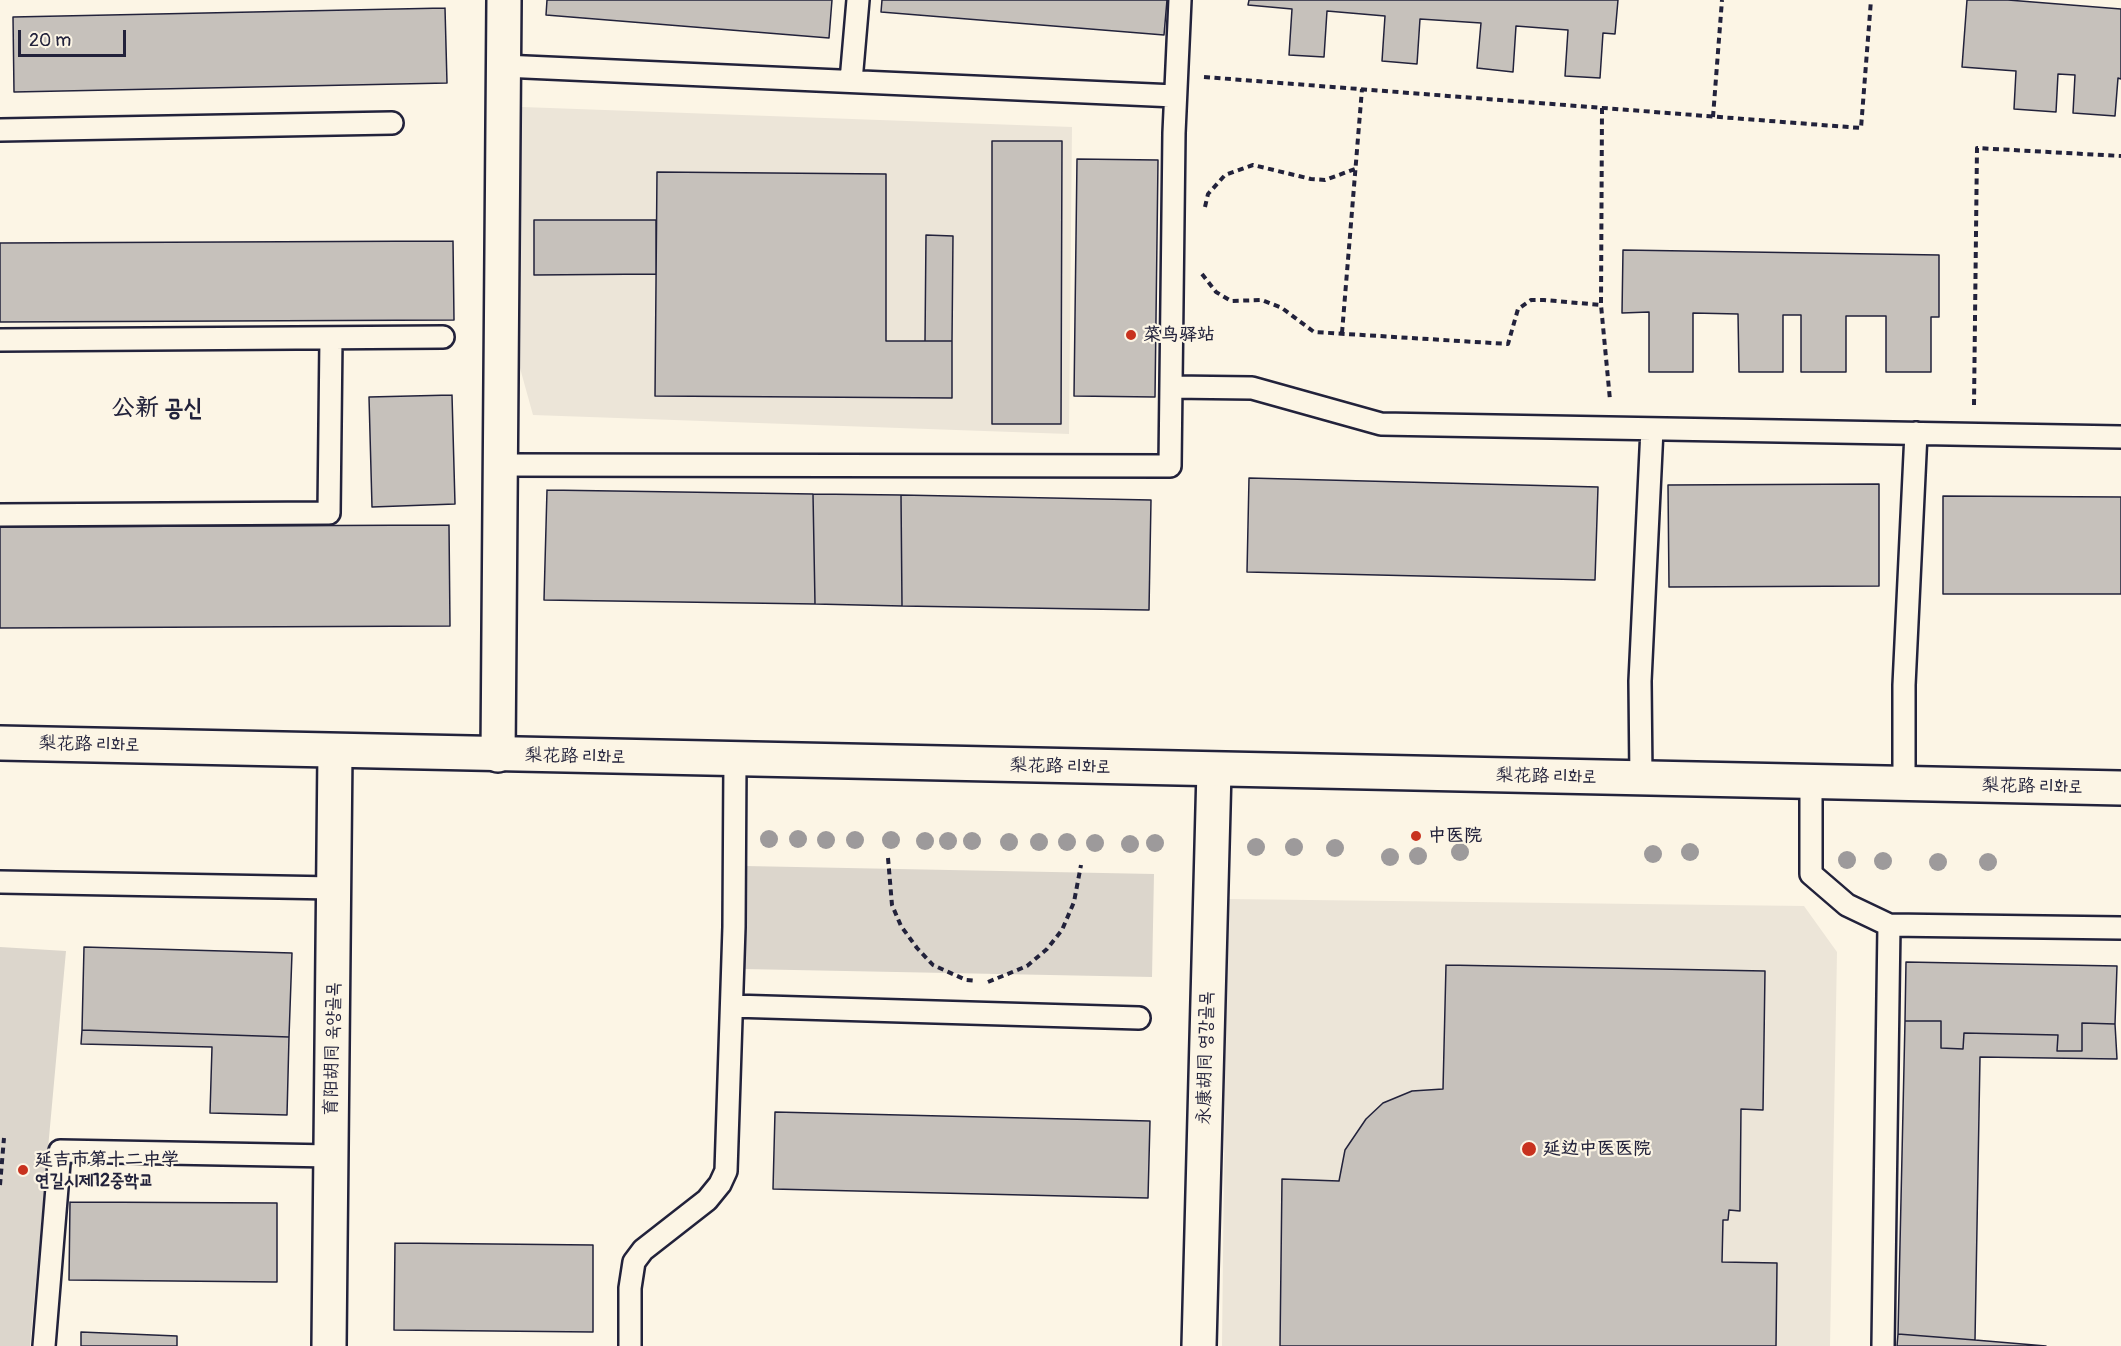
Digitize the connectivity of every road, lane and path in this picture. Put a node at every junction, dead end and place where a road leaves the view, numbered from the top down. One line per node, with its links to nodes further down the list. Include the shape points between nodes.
1 (504, 0): 6 (street)
2 (858, 0): 8 (lane)
3 (1180, 0): 7 (lane)
4 (1722, 0): 12 (path)
5 (1871, 0): 12 (path, via 1861,128)
6 (503, 66): 8 (lane); 30 (street)
7 (1176, 75): 9 (path); 10 (lane)
8 (851, 81): 10 (lane)
9 (1362, 89): 11 (path); 16 (path)
10 (1176, 96): 24 (lane)
11 (1602, 108): 12 (path); 19 (path)
12 (1713, 117)
13 (392, 123): 14 (lane)
14 (0, 130)
15 (2121, 156): 28 (path, via 1977,148)
16 (1355, 169): 17 (path, via 1325,180 1253,165 1225,175 1208,194); 20 (path)
17 (1203, 212)
18 (1200, 271): 20 (path, via 1216,292 1231,301 1262,300 1282,308 1314,332)
19 (1601, 305): 20 (path, via 1531,300 1518,309 1508,344); 25 (path)
20 (1342, 333)
21 (443, 337): 22 (lane)
22 (330, 338): 23 (lane); 31 (lane, via 329,513)
23 (0, 340)
24 (1171, 387): 25 (lane, via 1252,388 1381,424); 30 (lane, via 1170,466)
25 (1613, 428): 26 (lane)
26 (1652, 429): 27 (lane); 37 (lane, via 1640,681)
27 (1916, 433): 28 (lane); 39 (lane, via 1904,685)
28 (1973, 434): 29 (lane)
29 (2121, 437)
30 (500, 465): 34 (street)
31 (0, 515)
32 (0, 743): 33 (street, 梨花路 리화로)
33 (335, 751): 34 (street, 梨花路 리화로); 44 (street, 育阳胡同 육양골목)
34 (498, 755): 35 (street, 梨花路 리화로)
35 (735, 760): 36 (street, 梨花路 리화로); 47 (lane)
36 (1214, 770): 37 (street, 梨花路 리화로); 55 (street, 永康胡同 영강골목)
37 (1641, 779): 38 (street, 梨花路 리화로)
38 (1812, 782): 39 (street, 梨花路 리화로); 45 (lane, via 1811,874 1847,905)
39 (1904, 784): 40 (street, 梨花路 리화로)
40 (2121, 788)
41 (888, 858): 42 (path, via 892,905 917,948 933,965 966,980 982,982 1027,966 1047,949 1062,930 1074,902)
42 (1082, 865)
43 (0, 882): 44 (lane)
44 (334, 888): 50 (street, 育阳胡同 육양골목)
45 (1888, 925): 46 (lane); 56 (lane)
46 (2121, 928)
47 (732, 1006): 48 (lane); 54 (lane, via 726,1171 707,1200 634,1262)
48 (1139, 1018)
49 (4, 1138): 51 (path)
50 (332, 1156): 52 (lane, via 60,1151); 53 (street, 育阳胡同 육양골목)
51 (0, 1185)
52 (44, 1346)
53 (330, 1346)
54 (630, 1346)
55 (1199, 1346)
56 (1883, 1346)

